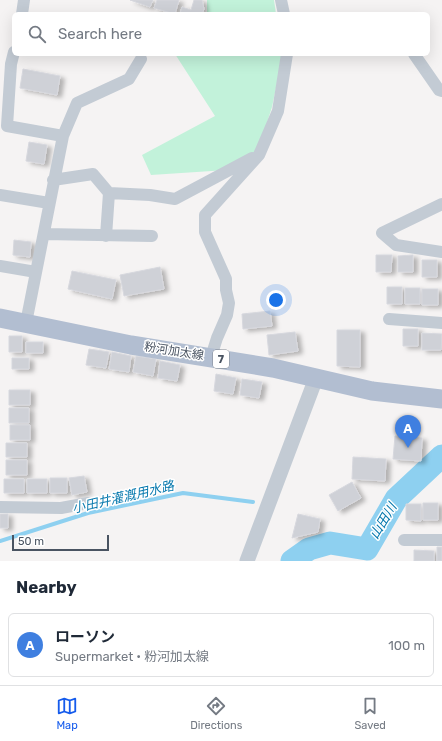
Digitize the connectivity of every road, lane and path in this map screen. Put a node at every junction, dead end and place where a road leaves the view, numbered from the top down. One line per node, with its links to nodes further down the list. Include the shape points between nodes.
1 (24, 0): 3 (street)
2 (281, 0): 4 (street)
3 (22, 12)
4 (284, 12)
5 (13, 56): 10 (street, via 7,126)
6 (287, 56): 11 (street, via 278,111)
7 (415, 56): 9 (street, via 438,90)
8 (141, 59): 10 (street, via 129,79 76,103)
9 (442, 91)
10 (62, 136): 12 (street)
11 (259, 155): 13 (street, via 175,199); 27 (street, via 205,215 205,232 226,279 229,303)
12 (53, 180): 13 (street, via 92,174); 15 (street)
13 (109, 193): 18 (street)
14 (0, 195): 15 (street)
15 (49, 204): 17 (street)
16 (442, 204): 20 (street, via 382,233 396,245)
17 (44, 234): 18 (street); 22 (street)
18 (106, 236): 19 (street)
19 (152, 236)
20 (442, 252)
21 (0, 266): 22 (street)
22 (36, 272): 25 (street)
23 (0, 318): 25 (main road, 粉河加太線 / 7)
24 (389, 318): 26 (street)
25 (26, 323): 27 (main road, 粉河加太線 / 7, via 131,345)
26 (442, 323)
27 (211, 357): 28 (main road, 粉河加太線 / 7)
28 (316, 378): 29 (main road, 粉河加太線 / 7, via 372,391); 34 (street)
29 (442, 399)
30 (88, 503): 31 (street, via 61,508)
31 (0, 507)
32 (404, 540): 33 (street)
33 (442, 540)
34 (247, 561)

